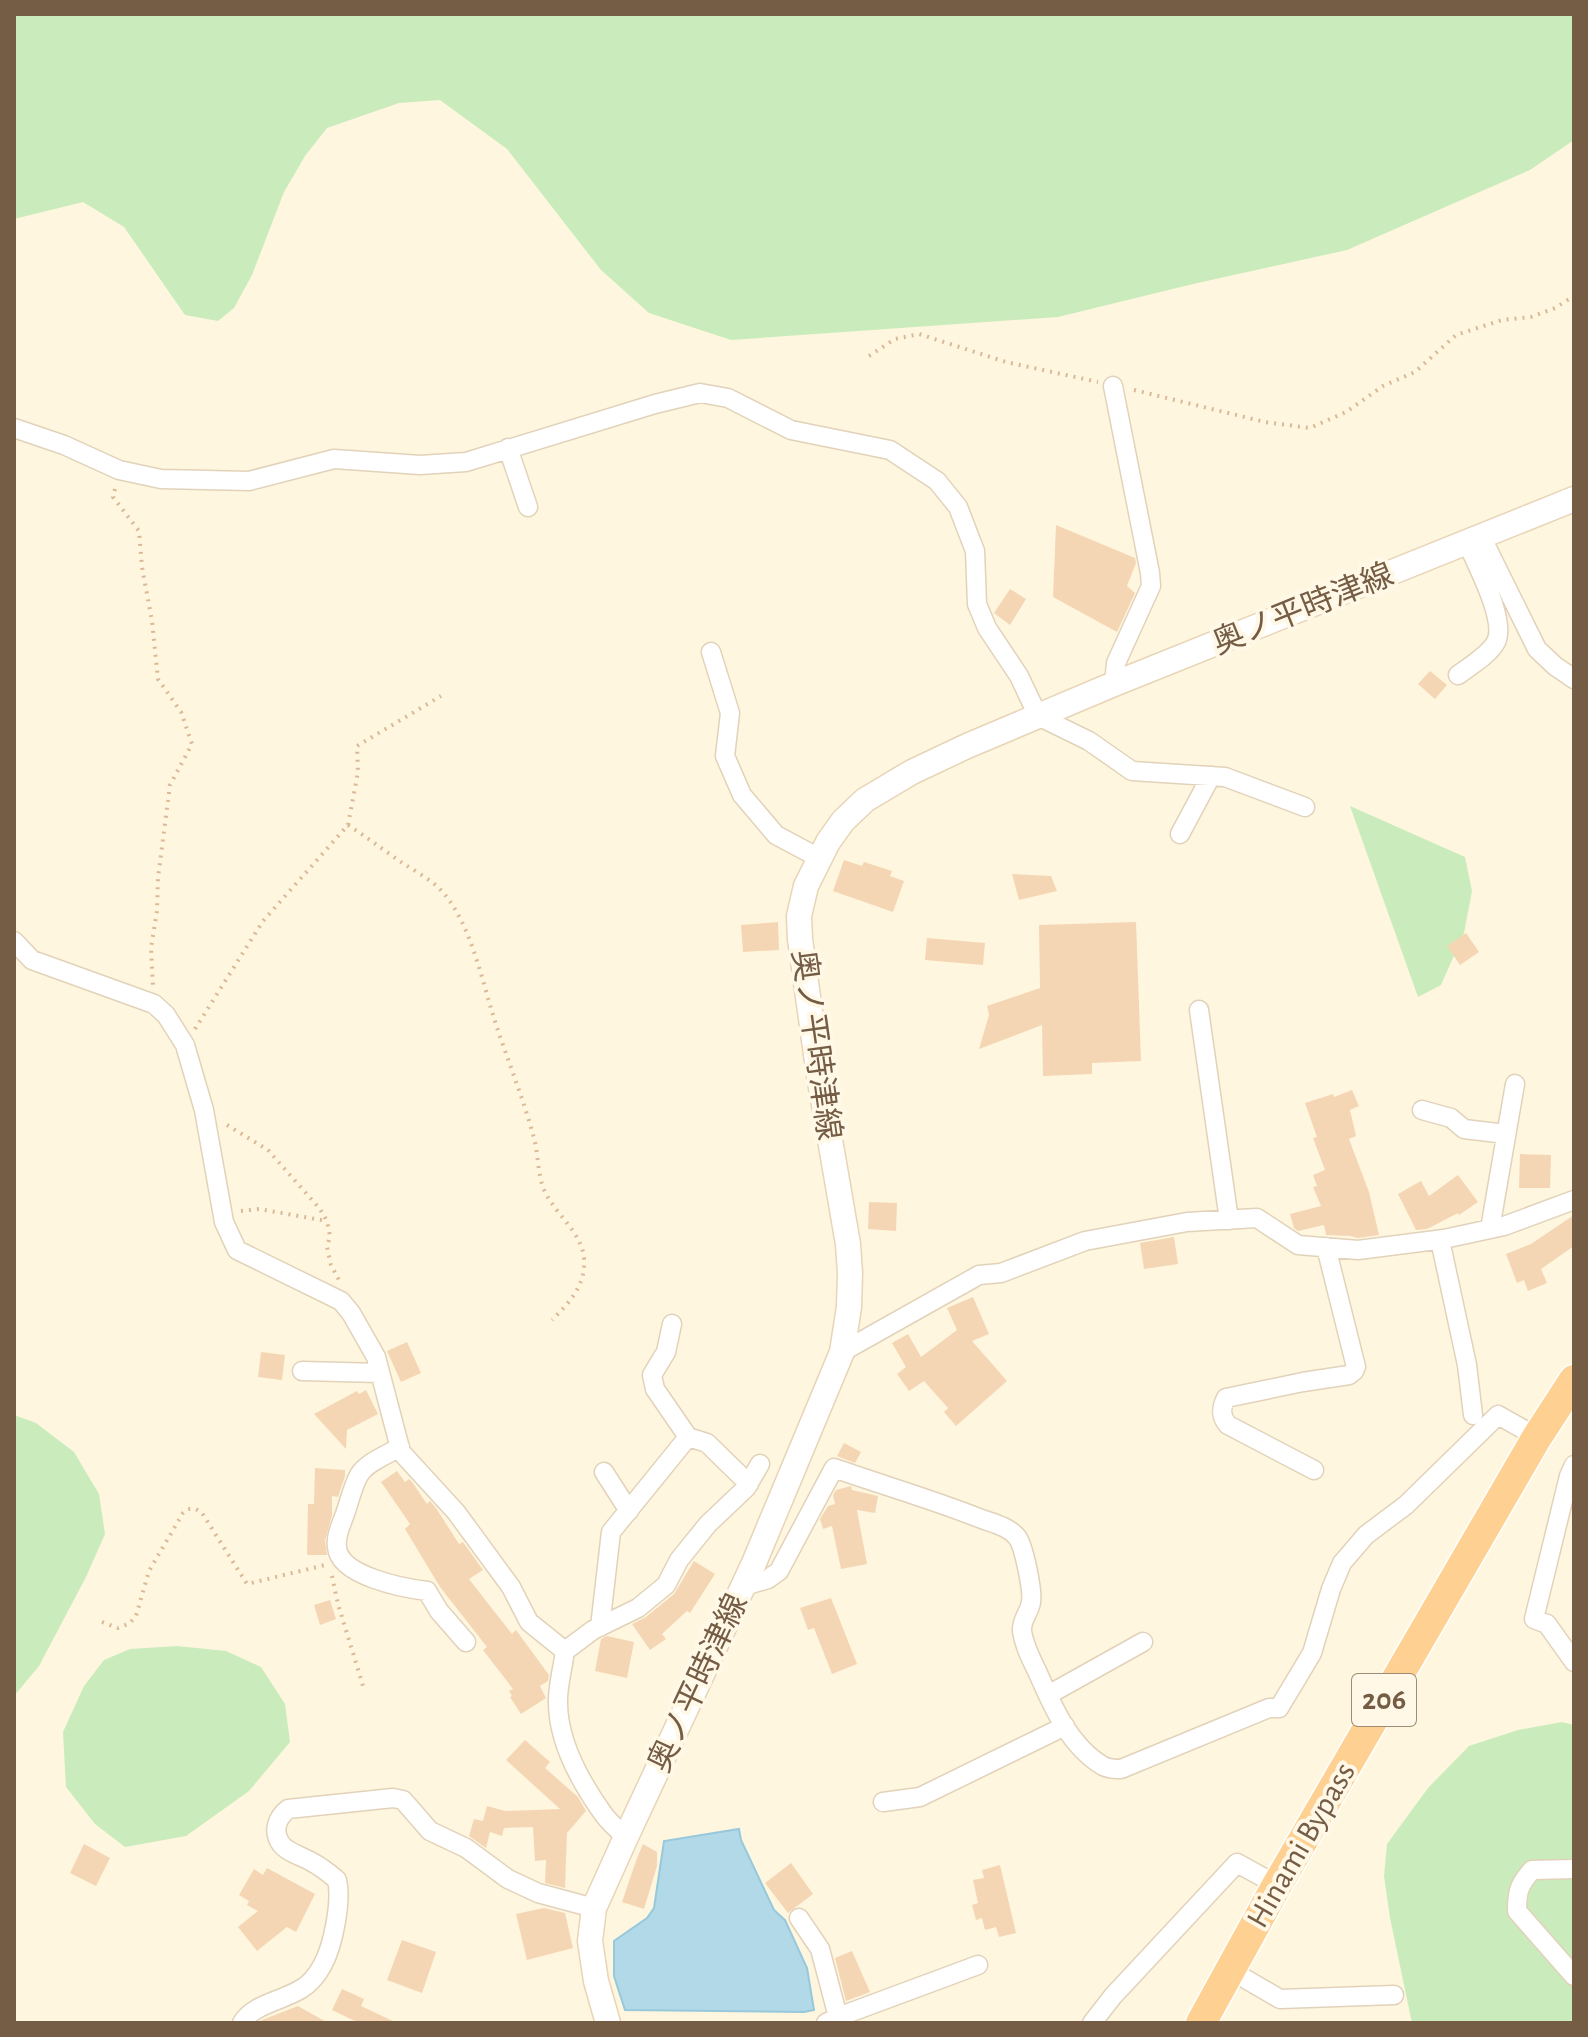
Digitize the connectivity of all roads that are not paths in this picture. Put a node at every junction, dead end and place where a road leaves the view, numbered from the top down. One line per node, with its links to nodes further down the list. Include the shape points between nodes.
1 (1113, 386): 10 (street, via 1151,586 1116,663)
2 (14, 428): 3 (street, via 119,470 161,479 249,481 334,459 420,465 466,462)
3 (508, 448): 5 (street); 11 (street, via 700,393 728,398 791,430 890,450 937,481 958,507 975,551 977,604)
4 (1574, 499): 6 (main road, 奥ノ平時津線)
5 (528, 507)
6 (1474, 539): 8 (street, via 1498,625 1497,641); 9 (street, via 1537,649); 10 (main road, 奥ノ平時津線)
7 (711, 652): 15 (street, via 730,713 725,756 742,795 776,835)
8 (1458, 675)
9 (1574, 679)
10 (1114, 684): 11 (main road, 奥ノ平時津線)
11 (1038, 716): 12 (street, via 1089,741 1132,771); 15 (main road, 奥ノ平時津線, via 912,772 865,800 843,821)
12 (1211, 776): 13 (street); 14 (street)
13 (1305, 807)
14 (1180, 834)
15 (819, 858): 27 (main road, 奥ノ平時津線, via 806,886 800,939 848,1244 849,1307)
16 (14, 941): 29 (street, via 32,960 154,1004 166,1015 185,1045 213,1150 224,1222 237,1250 341,1301 376,1357)
17 (1199, 1010): 22 (street)
18 (1515, 1084): 20 (street)
19 (1422, 1110): 20 (street, via 1451,1118 1464,1129)
20 (1506, 1134): 23 (street)
21 (1574, 1200): 23 (street)
22 (1229, 1220): 25 (street, via 1257,1218 1298,1245); 27 (street, via 1187,1222 1085,1241 1001,1273 979,1275)
23 (1490, 1229): 24 (street)
24 (1440, 1240): 25 (street, via 1358,1250); 31 (street)
25 (1326, 1247): 37 (street, via 1354,1371 1226,1398 1222,1407 1228,1425)
26 (672, 1324): 32 (street, via 666,1352 652,1375 655,1389)
27 (842, 1352): 41 (main road, 奥ノ平時津線)
28 (302, 1371): 29 (street)
29 (380, 1373): 34 (street)
30 (1569, 1399): 33 (highway, Hinami Bypass / 206)
31 (1473, 1415)
32 (688, 1437): 39 (street, via 707,1443); 40 (street)
33 (1537, 1437): 48 (street, via 1498,1415 1406,1505 1366,1535 1342,1563 1312,1653 1279,1708 1121,1769 1102,1765); 52 (highway, Hinami Bypass / 206)
34 (400, 1447): 43 (street, via 360,1473 339,1532 340,1556 348,1567 377,1579 427,1591); 45 (street, via 456,1512 511,1587 529,1622)
35 (760, 1464): 39 (street)
36 (1574, 1465): 46 (street, via 1534,1619 1547,1624)
37 (1314, 1470)
38 (604, 1472): 40 (street)
39 (749, 1484): 42 (street, via 708,1524 666,1585 638,1608)
40 (629, 1511): 42 (street, via 611,1532)
41 (744, 1586): 47 (street, via 779,1571 834,1468 954,1508 1010,1530 1020,1541 1031,1589 1022,1629); 50 (main road, 奥ノ平時津線)
42 (600, 1627): 45 (street)
43 (466, 1642)
44 (1143, 1642): 47 (street)
45 (565, 1651): 50 (street, via 558,1698 564,1742 605,1817)
46 (1574, 1662)
47 (1048, 1695): 48 (street)
48 (1065, 1726): 49 (street, via 920,1797)
49 (883, 1802)
50 (626, 1837): 53 (main road, 奥ノ平時津線)
51 (1574, 1869): 57 (street, via 1532,1870 1517,1892 1517,1911)
52 (1277, 1885): 56 (highway, Hinami Bypass / 206); 62 (street, via 1237,1863)
53 (594, 1908): 60 (street, via 508,1879 466,1848 430,1831 403,1800 288,1809 277,1821 281,1844 337,1880 340,1892 331,1939 314,1979 250,2012); 61 (main road, 奥ノ平時津線, via 590,1941)
54 (799, 1918): 59 (street, via 820,1949)
55 (978, 1965): 59 (street)
56 (1230, 1970): 58 (street, via 1280,1999); 63 (highway, Hinami Bypass / 206)
57 (1574, 1976)
58 (1394, 1995)
59 (832, 2020)
60 (242, 2023)
61 (608, 2023)
62 (1092, 2023)
63 (1201, 2023)

